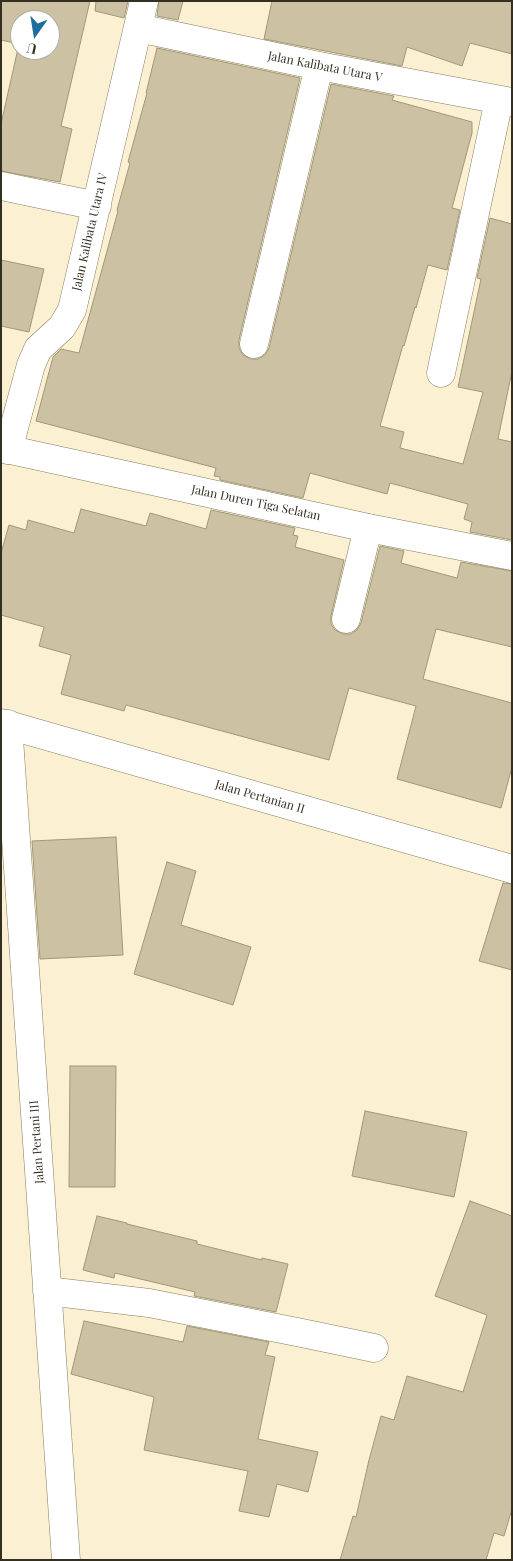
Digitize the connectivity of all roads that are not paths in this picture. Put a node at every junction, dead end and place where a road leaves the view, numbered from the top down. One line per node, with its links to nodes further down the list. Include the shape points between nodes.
1 (144, 1): 2 (street, Jalan Kalibata Utara IV)
2 (138, 28): 3 (street, Jalan Kalibata Utara V); 6 (street, Jalan Kalibata Utara IV)
3 (319, 66): 4 (street, Jalan Kalibata Utara V); 7 (street)
4 (506, 101): 8 (street)
5 (1, 186): 6 (street)
6 (97, 206): 9 (street, Jalan Kalibata Utara IV, via 72,310 62,327 38,349)
7 (254, 344)
8 (441, 373)
9 (5, 449): 10 (street, Jalan Duren Tiga Selatan)
10 (368, 528): 11 (street, Jalan Duren Tiga Selatan); 12 (street)
11 (512, 556)
12 (346, 619)
13 (5, 723): 14 (street, Jalan Pertanian II); 15 (street, Jalan Pertani III)
14 (512, 869)
15 (47, 1291): 16 (street, via 149,1304); 17 (street, Jalan Pertani III)
16 (374, 1348)
17 (66, 1560)

